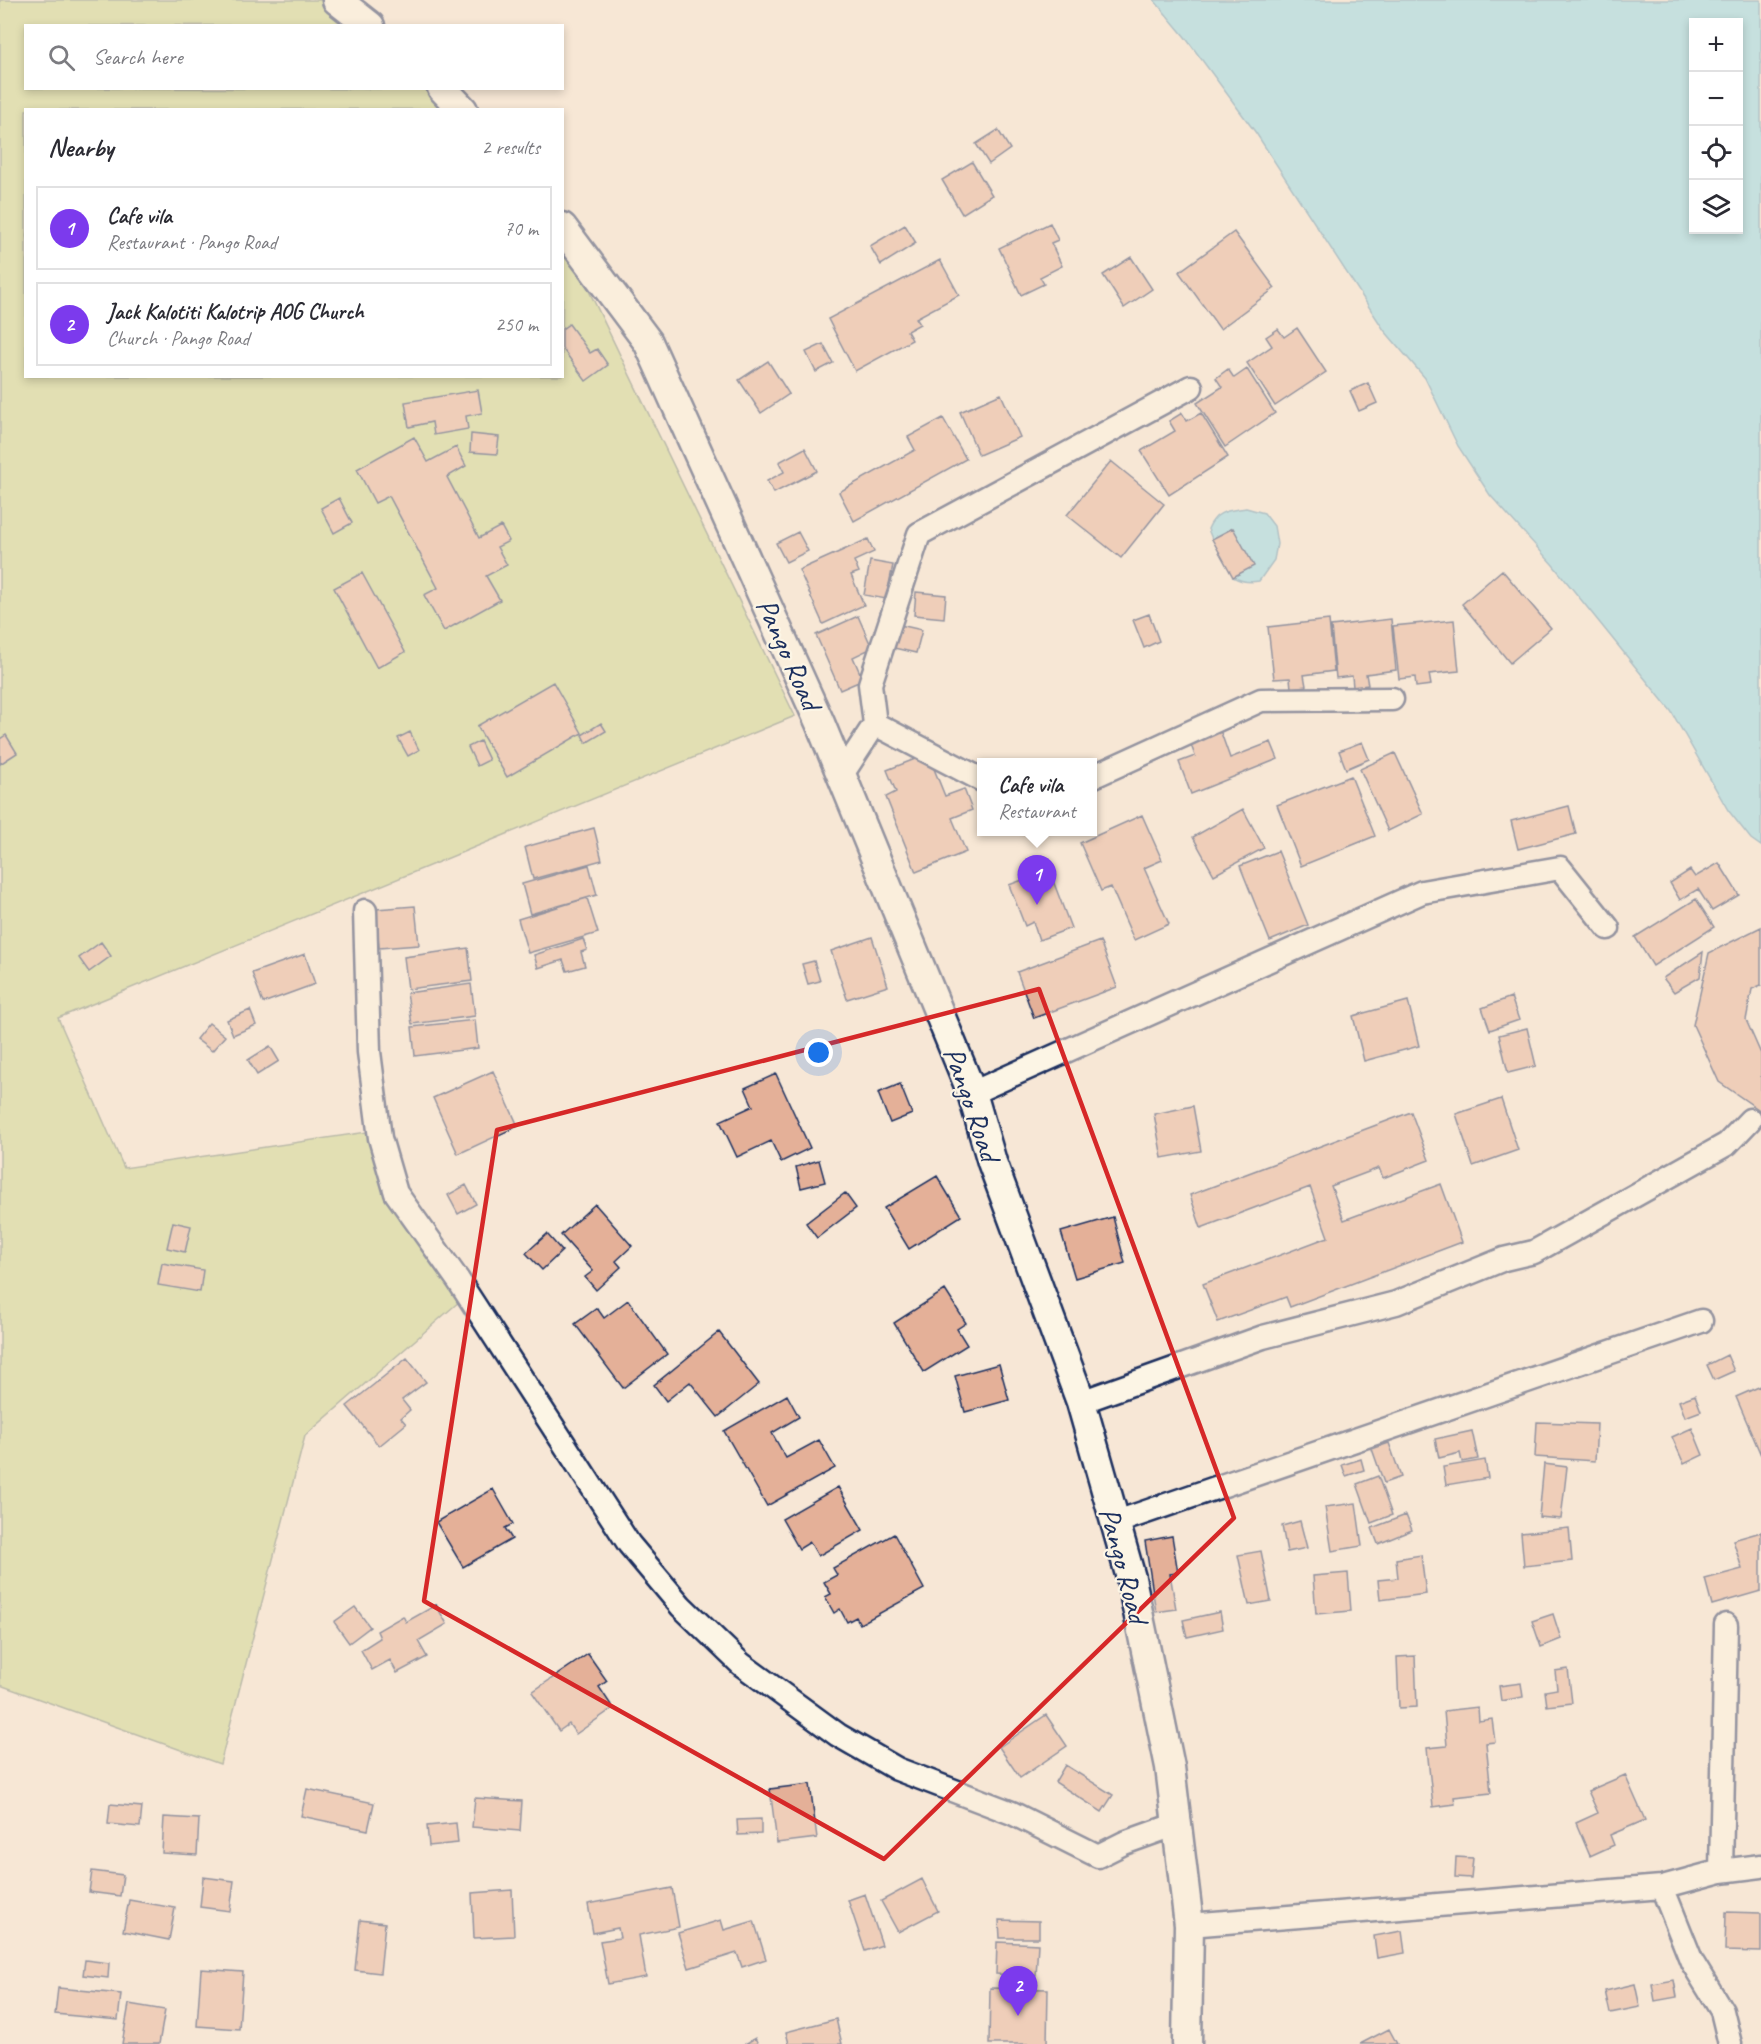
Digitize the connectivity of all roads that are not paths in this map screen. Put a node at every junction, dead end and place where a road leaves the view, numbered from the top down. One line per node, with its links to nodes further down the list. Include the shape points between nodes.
1 (337, 0): 2 (street)
2 (367, 24)
3 (444, 90): 4 (street)
4 (461, 108)
5 (564, 230): 10 (street, Pango Road, via 648,342)
6 (1191, 387): 8 (street, via 919,534 870,684)
7 (1392, 699): 9 (street, via 1261,700)
8 (875, 724): 10 (street); 11 (street)
9 (1097, 775)
10 (841, 776): 14 (street, Pango Road)
11 (977, 778)
12 (365, 912): 20 (street, via 369,1052 380,1138 396,1193 458,1280 629,1544 681,1606 741,1664 838,1735 897,1769 1011,1813 1098,1856)
13 (1608, 928): 14 (street, via 1560,868 1422,892)
14 (972, 1093): 17 (street, Pango Road, via 992,1161)
15 (1750, 1120): 17 (street, via 1727,1144 1533,1252 1504,1259 1396,1303 1263,1337)
16 (1701, 1321): 18 (street)
17 (1081, 1402): 18 (street, Pango Road)
18 (1114, 1523): 20 (street, Pango Road, via 1140,1620 1170,1767)
19 (1726, 1625): 22 (street)
20 (1177, 1824): 24 (street, Pango Road)
21 (1761, 1866): 22 (street)
22 (1721, 1871): 23 (street)
23 (1662, 1887): 24 (street); 26 (street, via 1692,1962 1722,2011)
24 (1189, 1925): 25 (street, Pango Road)
25 (1187, 2044)
26 (1730, 2044)

